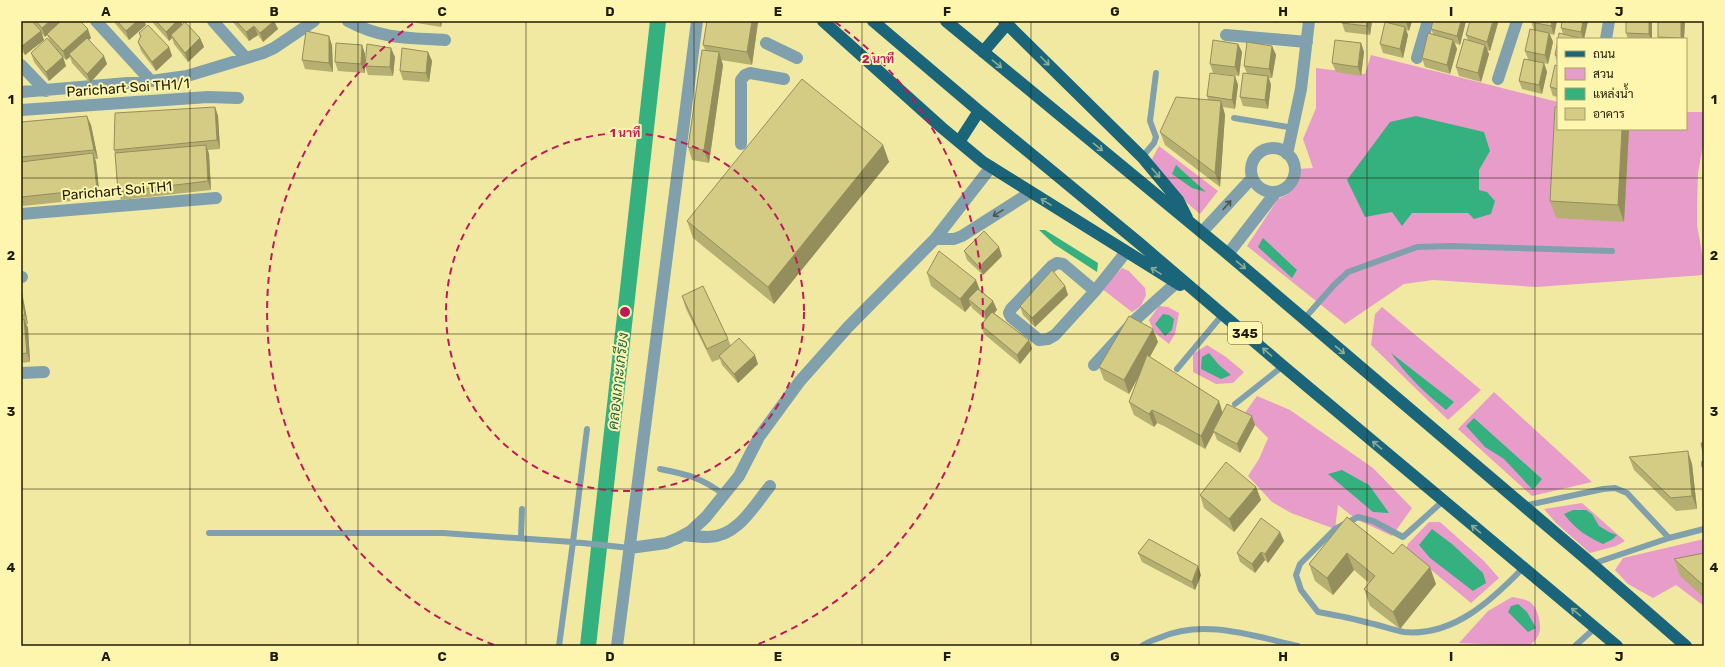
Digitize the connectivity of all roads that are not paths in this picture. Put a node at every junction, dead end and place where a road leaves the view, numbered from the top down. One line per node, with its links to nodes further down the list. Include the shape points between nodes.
1 (96, 21): 27 (street)
2 (214, 21): 20 (street)
3 (314, 21): 20 (street, via 274,48)
4 (348, 21): 16 (street, via 382,35)
5 (697, 21): 75 (street)
6 (823, 21): 35 (main road)
7 (873, 21): 32 (main road, 345)
8 (946, 21): 19 (main road)
9 (1309, 21): 18 (street)
10 (1428, 21): 22 (street)
11 (1517, 21): 26 (street)
12 (1609, 21): 15 (street)
13 (1006, 22): 19 (main road); 38 (main road, one-way to 38)
14 (1226, 35): 18 (street)
15 (1606, 38)
16 (445, 40)
17 (766, 42): 21 (street)
18 (1307, 42): 34 (street, via 1302,89)
19 (982, 52): 45 (main road, one-way to 45)
20 (245, 57): 27 (street, via 187,76)
21 (797, 58)
22 (1417, 58)
23 (21, 65): 28 (street)
24 (1156, 73): 38 (lane, via 1150,121 1156,137)
25 (784, 79): 36 (street, via 750,73 741,80)
26 (1498, 79)
27 (151, 81): 28 (street)
28 (46, 91): 29 (street)
29 (21, 92)
30 (238, 98): 31 (street, Parichart Soi TH1/1, via 208,97)
31 (21, 110)
32 (979, 111): 35 (main road); 53 (main road, 345)
33 (1234, 118): 34 (lane)
34 (1294, 128): 37 (street)
35 (959, 142): 39 (main road)
36 (741, 144)
37 (1287, 154): 40 (street, via 1283,150 1271,148 1260,152 1251,166); 42 (street, via 1294,164 1294,176 1287,187)
38 (1142, 157): 45 (main road, one-way to 45, via 1178,200)
39 (991, 167): 41 (main road); 47 (street)
40 (1252, 178): 42 (street, via 1259,187); 46 (street, one-way to 40)
41 (1031, 192): 47 (street, one-way to 47, via 962,236 954,239); 49 (main road, one-way to 41)
42 (1276, 192): 50 (street)
43 (216, 198): 44 (street, Parichart Soi TH1)
44 (21, 214)
45 (1190, 222): 46 (main road)
46 (1202, 232): 50 (main road)
47 (935, 239): 65 (street, via 800,381 759,437 739,476)
48 (1612, 251): 55 (lane, via 1417,247 1348,272)
49 (1126, 252): 51 (main road, one-way to 49); 52 (street)
50 (1228, 254): 55 (main road, one-way to 55)
51 (1176, 283): 53 (main road); 56 (street, via 1136,319)
52 (1095, 292): 52 (street, via 1055,335 1044,340 1039,340 1010,313 1010,309 1057,263 1062,264)
53 (1202, 297): 54 (main road, 345)
54 (1223, 314): 57 (main road, 345, one-way to 54); 58 (lane)
55 (1304, 319): 67 (main road, one-way to 67)
56 (1094, 366)
57 (1284, 366): 61 (lane); 66 (main road, 345, one-way to 57)
58 (1177, 368)
59 (44, 372): 60 (street)
60 (21, 373)
61 (1235, 404)
62 (587, 429): 74 (lane)
63 (660, 468): 65 (lane, via 710,483)
64 (770, 486): 71 (street, via 740,523 723,534 709,537)
65 (724, 495): 71 (street, via 706,517)
66 (1443, 501): 77 (main road, 345, one-way to 66); 77 (lane, via 1403,537 1373,521 1358,517 1335,528 1300,564 1296,575 1301,590 1318,612 1404,632 1431,630 1459,621 1478,609)
67 (1523, 506): 73 (lane, via 1615,488 1627,493); 76 (main road)
68 (522, 509): 72 (lane)
69 (1704, 529): 73 (lane)
70 (208, 532): 72 (lane, via 443,532)
71 (684, 535): 75 (street, via 666,543)
72 (521, 538): 74 (lane)
73 (1669, 538): 76 (lane)
74 (573, 542): 75 (lane); 79 (lane)
75 (630, 548): 80 (street)
76 (1597, 562): 85 (main road)
77 (1523, 568): 78 (main road, 345, one-way to 77)
78 (1595, 628): 83 (lane); 84 (main road, 345)
79 (559, 646)
80 (617, 646)
81 (1142, 646): 82 (lane, via 1170,633 1194,628 1225,630)
82 (1298, 646)
83 (1575, 646)
84 (1617, 646)
85 (1686, 646)

